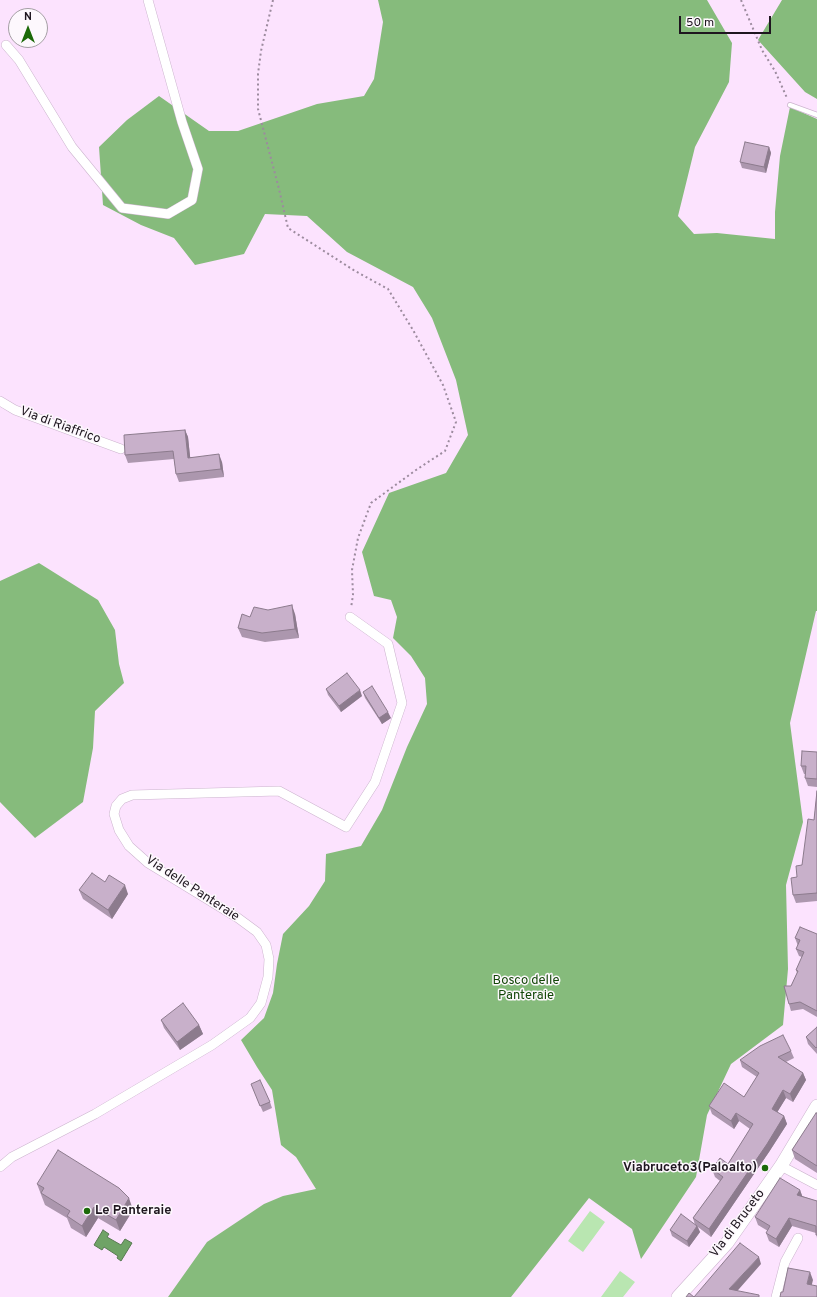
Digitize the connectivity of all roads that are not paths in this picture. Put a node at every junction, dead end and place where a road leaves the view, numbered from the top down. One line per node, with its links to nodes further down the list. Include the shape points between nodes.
1 (148, 0): 2 (street, via 198,169 192,200 168,214 122,208 72,147 19,60)
2 (6, 45)
3 (790, 105): 4 (lane)
4 (817, 115)
5 (0, 401): 6 (street, Via di Riaffrico, via 14,410)
6 (121, 449)
7 (350, 617): 10 (street, Via delle Panteraie, via 388,644 402,703 375,782 346,826 279,791 132,795 122,799 114,814 119,830 129,846 148,863 257,932 266,944 269,959 268,977 261,1003 250,1018 212,1045 95,1114 24,1150)
8 (817, 1106): 9 (main road, Via di Bruceto)
9 (781, 1166): 11 (street); 13 (main road, Via di Bruceto, via 727,1243)
10 (0, 1167)
11 (817, 1185)
12 (798, 1238): 14 (street, via 785,1262)
13 (678, 1297)
14 (776, 1297)

